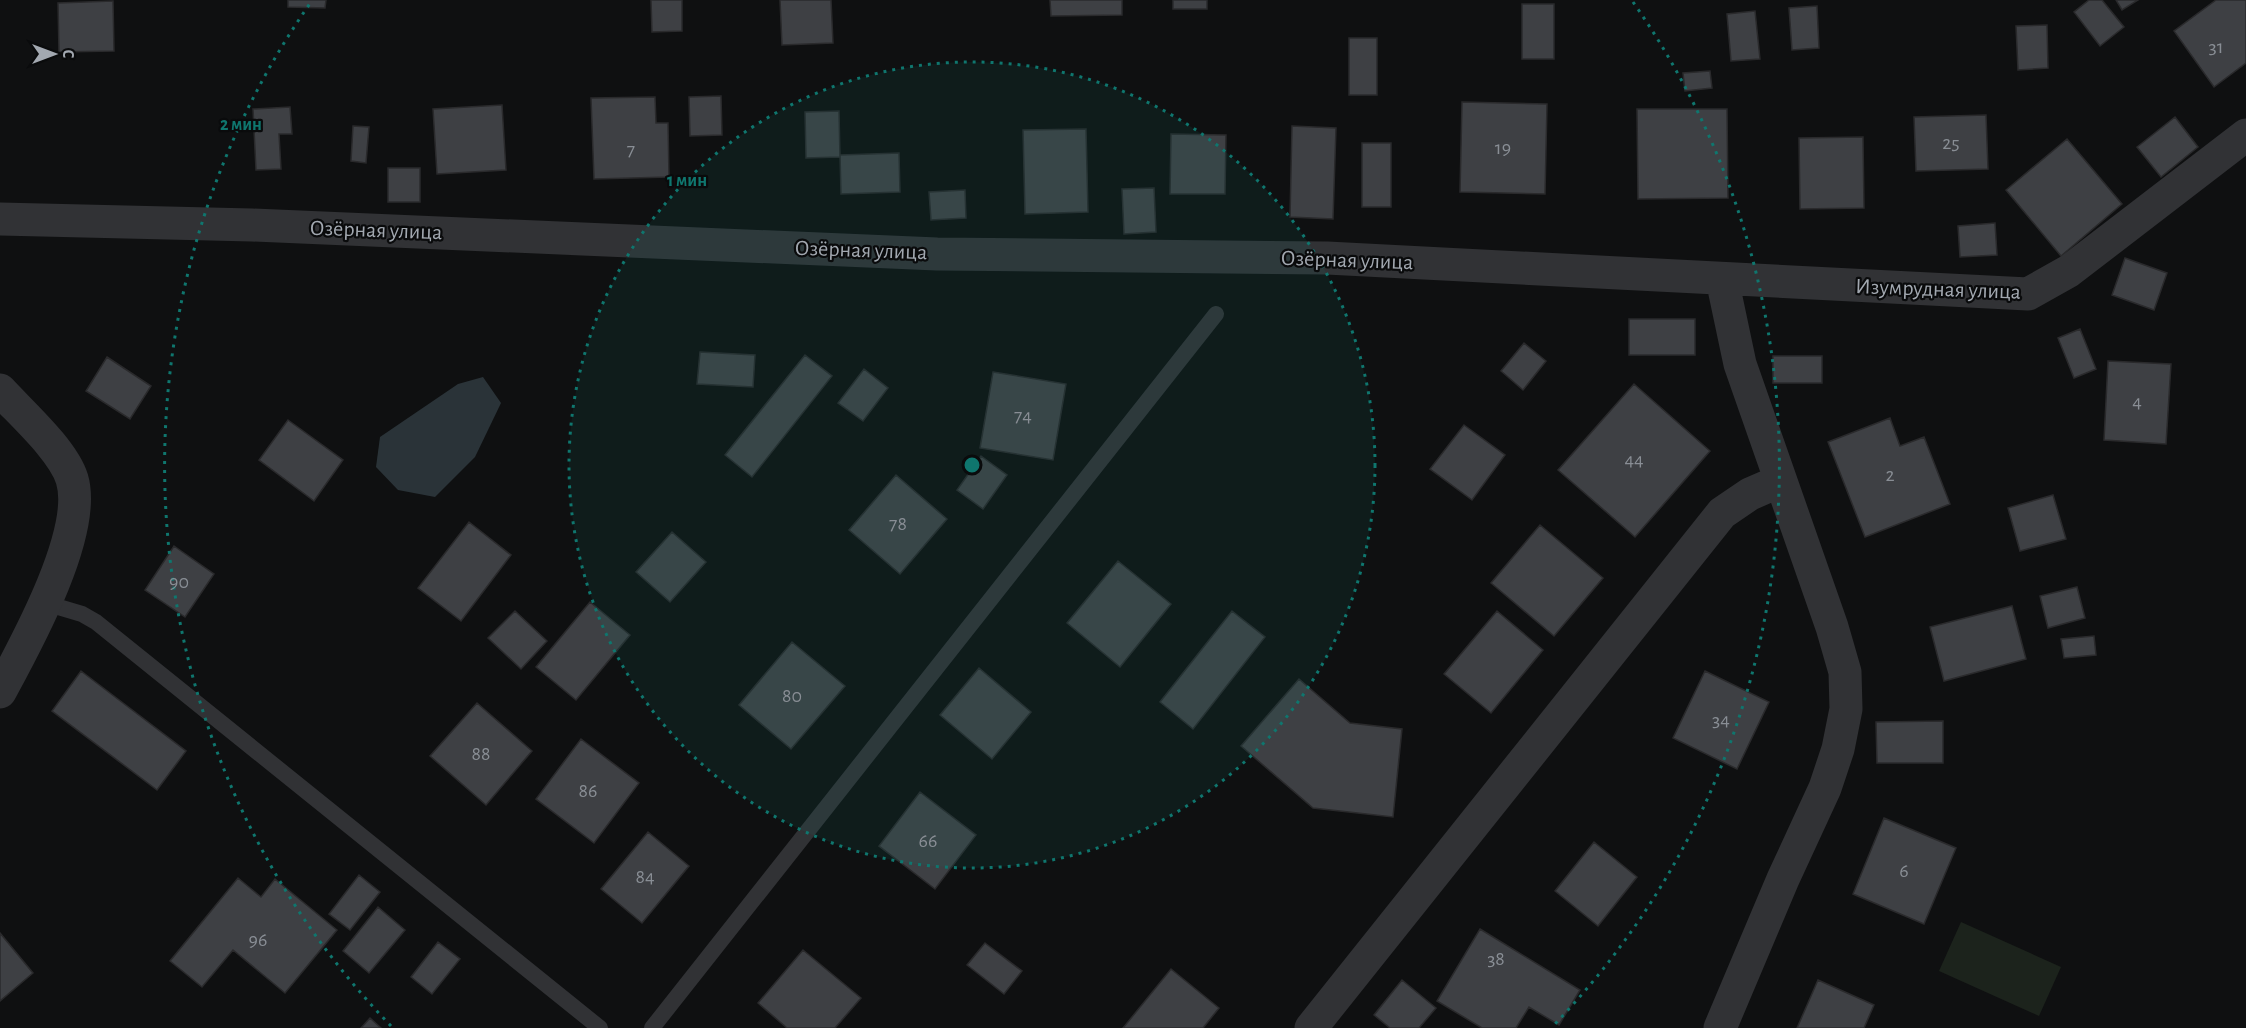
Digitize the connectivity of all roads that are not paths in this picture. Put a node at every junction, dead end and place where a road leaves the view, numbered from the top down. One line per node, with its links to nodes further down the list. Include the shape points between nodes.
1 (2246, 135): 3 (street, Изумрудная улица, via 2069,272 2028,294)
2 (0, 219): 3 (street, Озёрная улица, via 252,225 937,254 1327,258)
3 (1722, 279): 6 (street, via 1740,364)
4 (1215, 314): 10 (lane)
5 (0, 390): 7 (street, via 59,454 72,477 76,497 74,520)
6 (1780, 481): 11 (street, via 1750,494 1722,513); 12 (street, via 1836,639 1845,672 1846,709 1825,788)
7 (45, 603): 8 (street); 9 (lane, via 96,622)
8 (0, 692)
9 (600, 1028)
10 (652, 1028)
11 (1311, 1028)
12 (1720, 1028)

